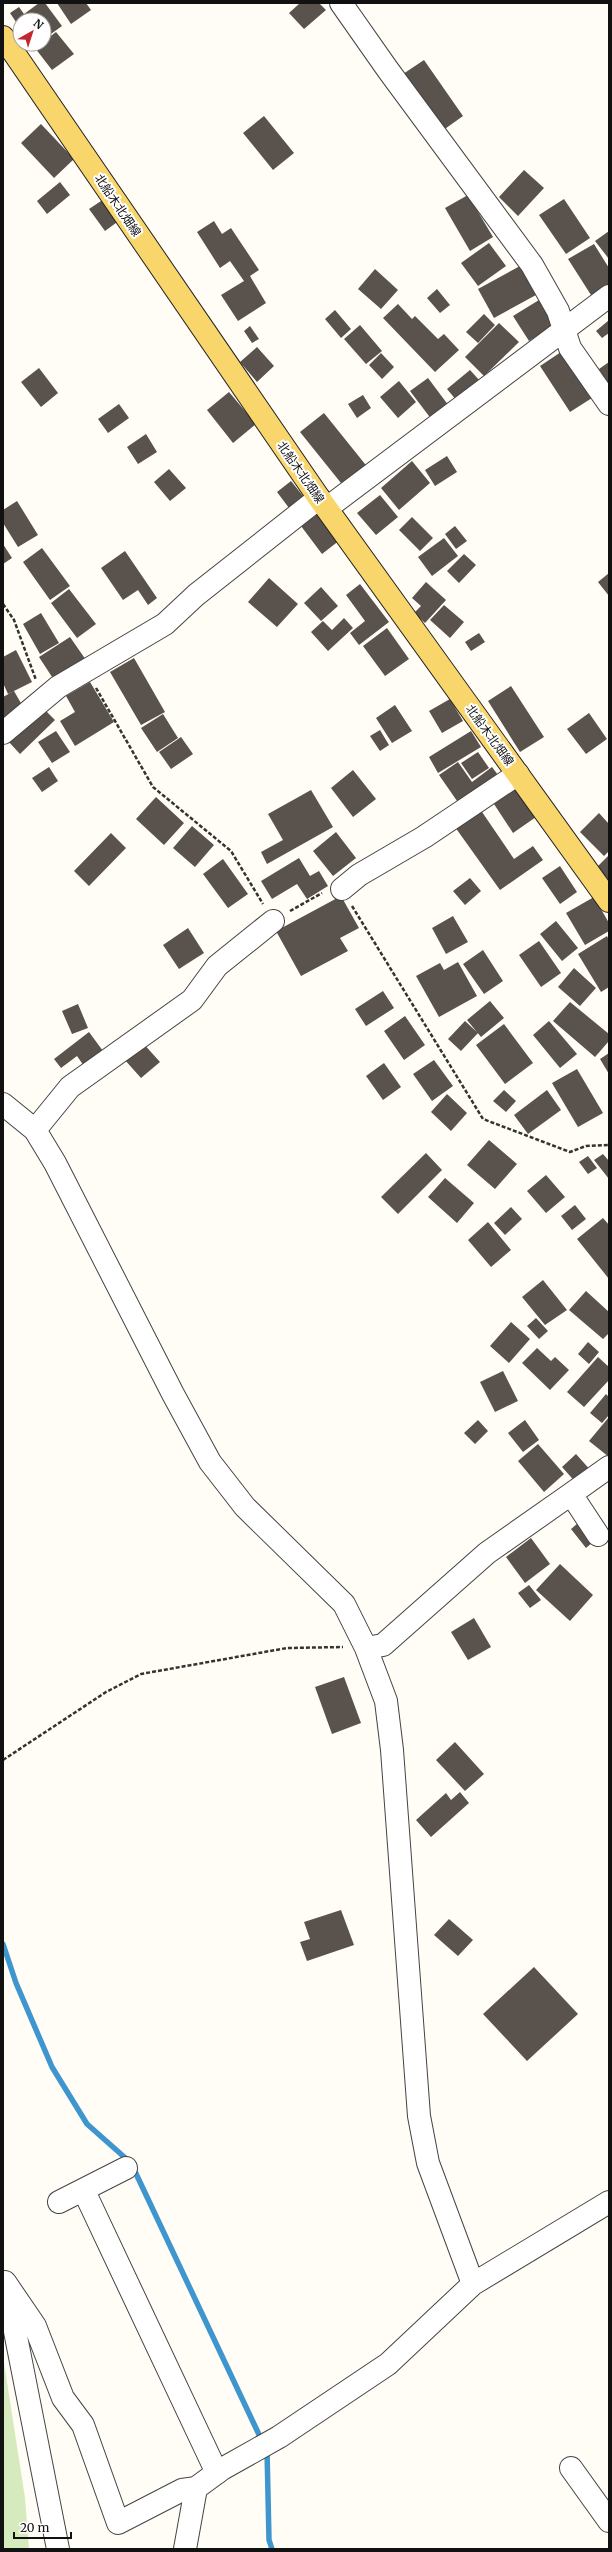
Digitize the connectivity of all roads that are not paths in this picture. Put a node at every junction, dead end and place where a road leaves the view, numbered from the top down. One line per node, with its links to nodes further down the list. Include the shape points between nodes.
1 (341, 3): 4 (street, via 532,265)
2 (3, 37): 6 (main road, 北船木北畑線)
3 (609, 296): 4 (street)
4 (565, 328): 5 (street, via 570,348); 6 (street)
5 (609, 404)
6 (323, 503): 7 (street, via 196,595 165,624 58,687); 8 (main road, 北船木北畑線)
7 (3, 733)
8 (518, 774): 9 (street, via 424,838 359,875); 10 (main road, 北船木北畑線)
9 (342, 889)
10 (609, 901)
11 (273, 921): 13 (street, via 217,966 192,1000 70,1087)
12 (3, 1104): 13 (street)
13 (34, 1130): 17 (street, via 55,1163 210,1462 245,1507 344,1604)
14 (609, 1467): 15 (street)
15 (571, 1494): 16 (street); 17 (street, via 487,1553 383,1645)
16 (602, 1526)
17 (366, 1648): 23 (street, via 386,1701 392,1750 419,2116 428,2163)
18 (126, 2168): 19 (street)
19 (84, 2191): 20 (street); 25 (street)
20 (59, 2202)
21 (609, 2202): 23 (street)
22 (4, 2278): 26 (street, via 35,2326 63,2398 83,2425 118,2523 182,2490); 28 (street)
23 (473, 2284): 25 (street, via 388,2364 276,2439)
24 (571, 2468): 27 (street)
25 (217, 2473): 26 (street)
26 (196, 2488): 29 (street)
27 (609, 2521)
28 (58, 2549)
29 (185, 2549)

